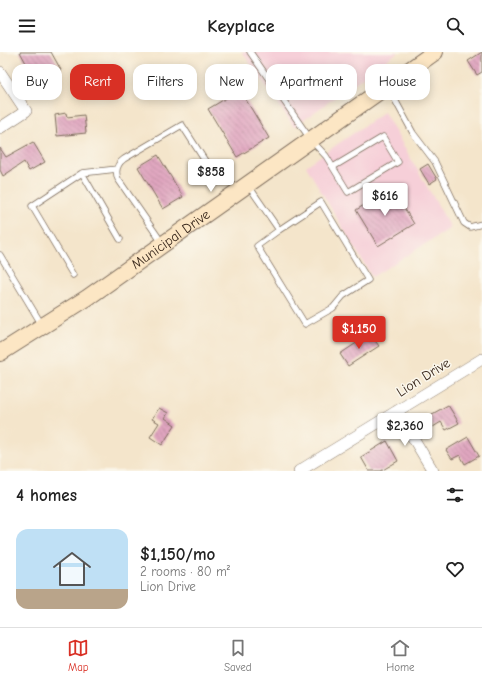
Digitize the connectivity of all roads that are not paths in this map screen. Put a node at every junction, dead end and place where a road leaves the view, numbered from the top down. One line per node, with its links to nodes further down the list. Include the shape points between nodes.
1 (250, 52): 8 (lane)
2 (435, 52): 3 (street, Municipal Drive)
3 (418, 64)
4 (0, 72): 7 (street, via 26,111)
5 (367, 100): 8 (street, Municipal Drive)
6 (395, 100): 14 (lane, via 413,133 435,162 464,223 470,227)
7 (0, 128)
8 (311, 140): 10 (lane); 13 (street, Municipal Drive)
9 (207, 164): 11 (lane, via 182,125 124,159)
10 (333, 167): 10 (lane, via 348,192 398,162 383,137)
11 (117, 169): 12 (lane); 17 (lane, via 118,179)
12 (82, 174): 16 (lane); 21 (lane, via 32,206)
13 (248, 185): 15 (lane); 17 (street, Municipal Drive)
14 (482, 224)
15 (279, 230): 15 (lane, via 258,246 305,324 333,308 343,296 368,280 321,202)
16 (120, 239)
17 (163, 244): 22 (street, Municipal Drive, via 87,298)
18 (0, 255): 19 (lane)
19 (6, 266): 20 (lane); 22 (lane)
20 (0, 270)
21 (73, 275)
22 (42, 326): 23 (street, Municipal Drive)
23 (0, 353)
24 (482, 359): 25 (street, Lion Drive)
25 (397, 411): 26 (street, Lion Drive); 27 (street)
26 (299, 471)
27 (433, 471)

